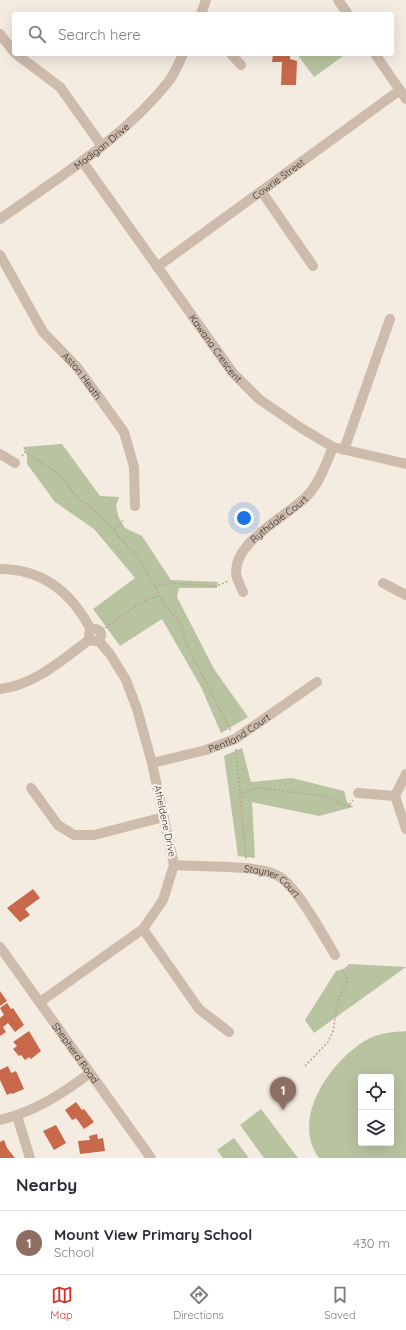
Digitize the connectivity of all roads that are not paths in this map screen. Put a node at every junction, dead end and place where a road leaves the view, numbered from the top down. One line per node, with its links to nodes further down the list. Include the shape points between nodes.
1 (206, 0): 3 (street)
2 (338, 0): 4 (street)
3 (202, 12)
4 (347, 12)
5 (0, 34): 6 (street)
6 (12, 49)
7 (19, 56): 14 (street, via 60,87)
8 (182, 56): 14 (street, Madigan Drive, via 170,80)
9 (233, 56): 11 (street)
10 (376, 56): 12 (street)
11 (241, 65)
12 (400, 90): 13 (street); 16 (street, Cowrie Street)
13 (406, 99)
14 (102, 146): 15 (street, Madigan Drive)
15 (82, 161): 17 (street, Madigan Drive); 20 (street, Kawana Crescent)
16 (262, 192): 19 (street); 20 (street, Cowrie Street)
17 (0, 219)
18 (0, 255): 27 (street, Aston Heath, via 43,332 77,367 124,432 134,467)
19 (313, 266)
20 (157, 267): 22 (street, Kawana Crescent, via 233,373 259,399)
21 (390, 319): 23 (street)
22 (333, 447): 23 (street, Kawana Crescent); 30 (street, Rythdale Court, via 316,484 307,496 248,544 238,565 237,577)
23 (344, 450): 26 (street, Kawana Crescent)
24 (0, 454): 25 (street)
25 (15, 463)
26 (406, 464)
27 (135, 506)
28 (0, 569): 32 (street, Atheldene Drive, via 29,573 57,586 80,610)
29 (383, 583): 31 (street)
30 (243, 592)
31 (406, 595)
32 (93, 636): 34 (street, via 39,675 21,684); 35 (street, Atheldene Drive, via 110,654 126,680)
33 (317, 682): 35 (street, Pentland Court, via 235,739 206,750)
34 (0, 689)
35 (152, 763): 40 (street, Atheldene Drive)
36 (406, 774): 39 (street)
37 (31, 788): 40 (street, via 58,825 74,835 94,835)
38 (358, 793): 39 (street)
39 (395, 796): 41 (street)
40 (164, 817): 42 (street, Atheldene Drive)
41 (406, 829)
42 (174, 865): 43 (street, Atheldene Drive, via 163,900); 45 (street, Stayner Court, via 247,869 280,876 291,886)
43 (142, 929): 46 (street, Atheldene Drive); 47 (street, via 199,1009)
44 (0, 947): 46 (street, Shepherd Road)
45 (335, 955)
46 (40, 1002): 48 (street, Shepherd Road)
47 (229, 1032)
48 (90, 1073): 49 (street, via 50,1101); 52 (street, Shepherd Road)
49 (17, 1116): 50 (street); 51 (street)
50 (0, 1120)
51 (30, 1158)
52 (151, 1158)

